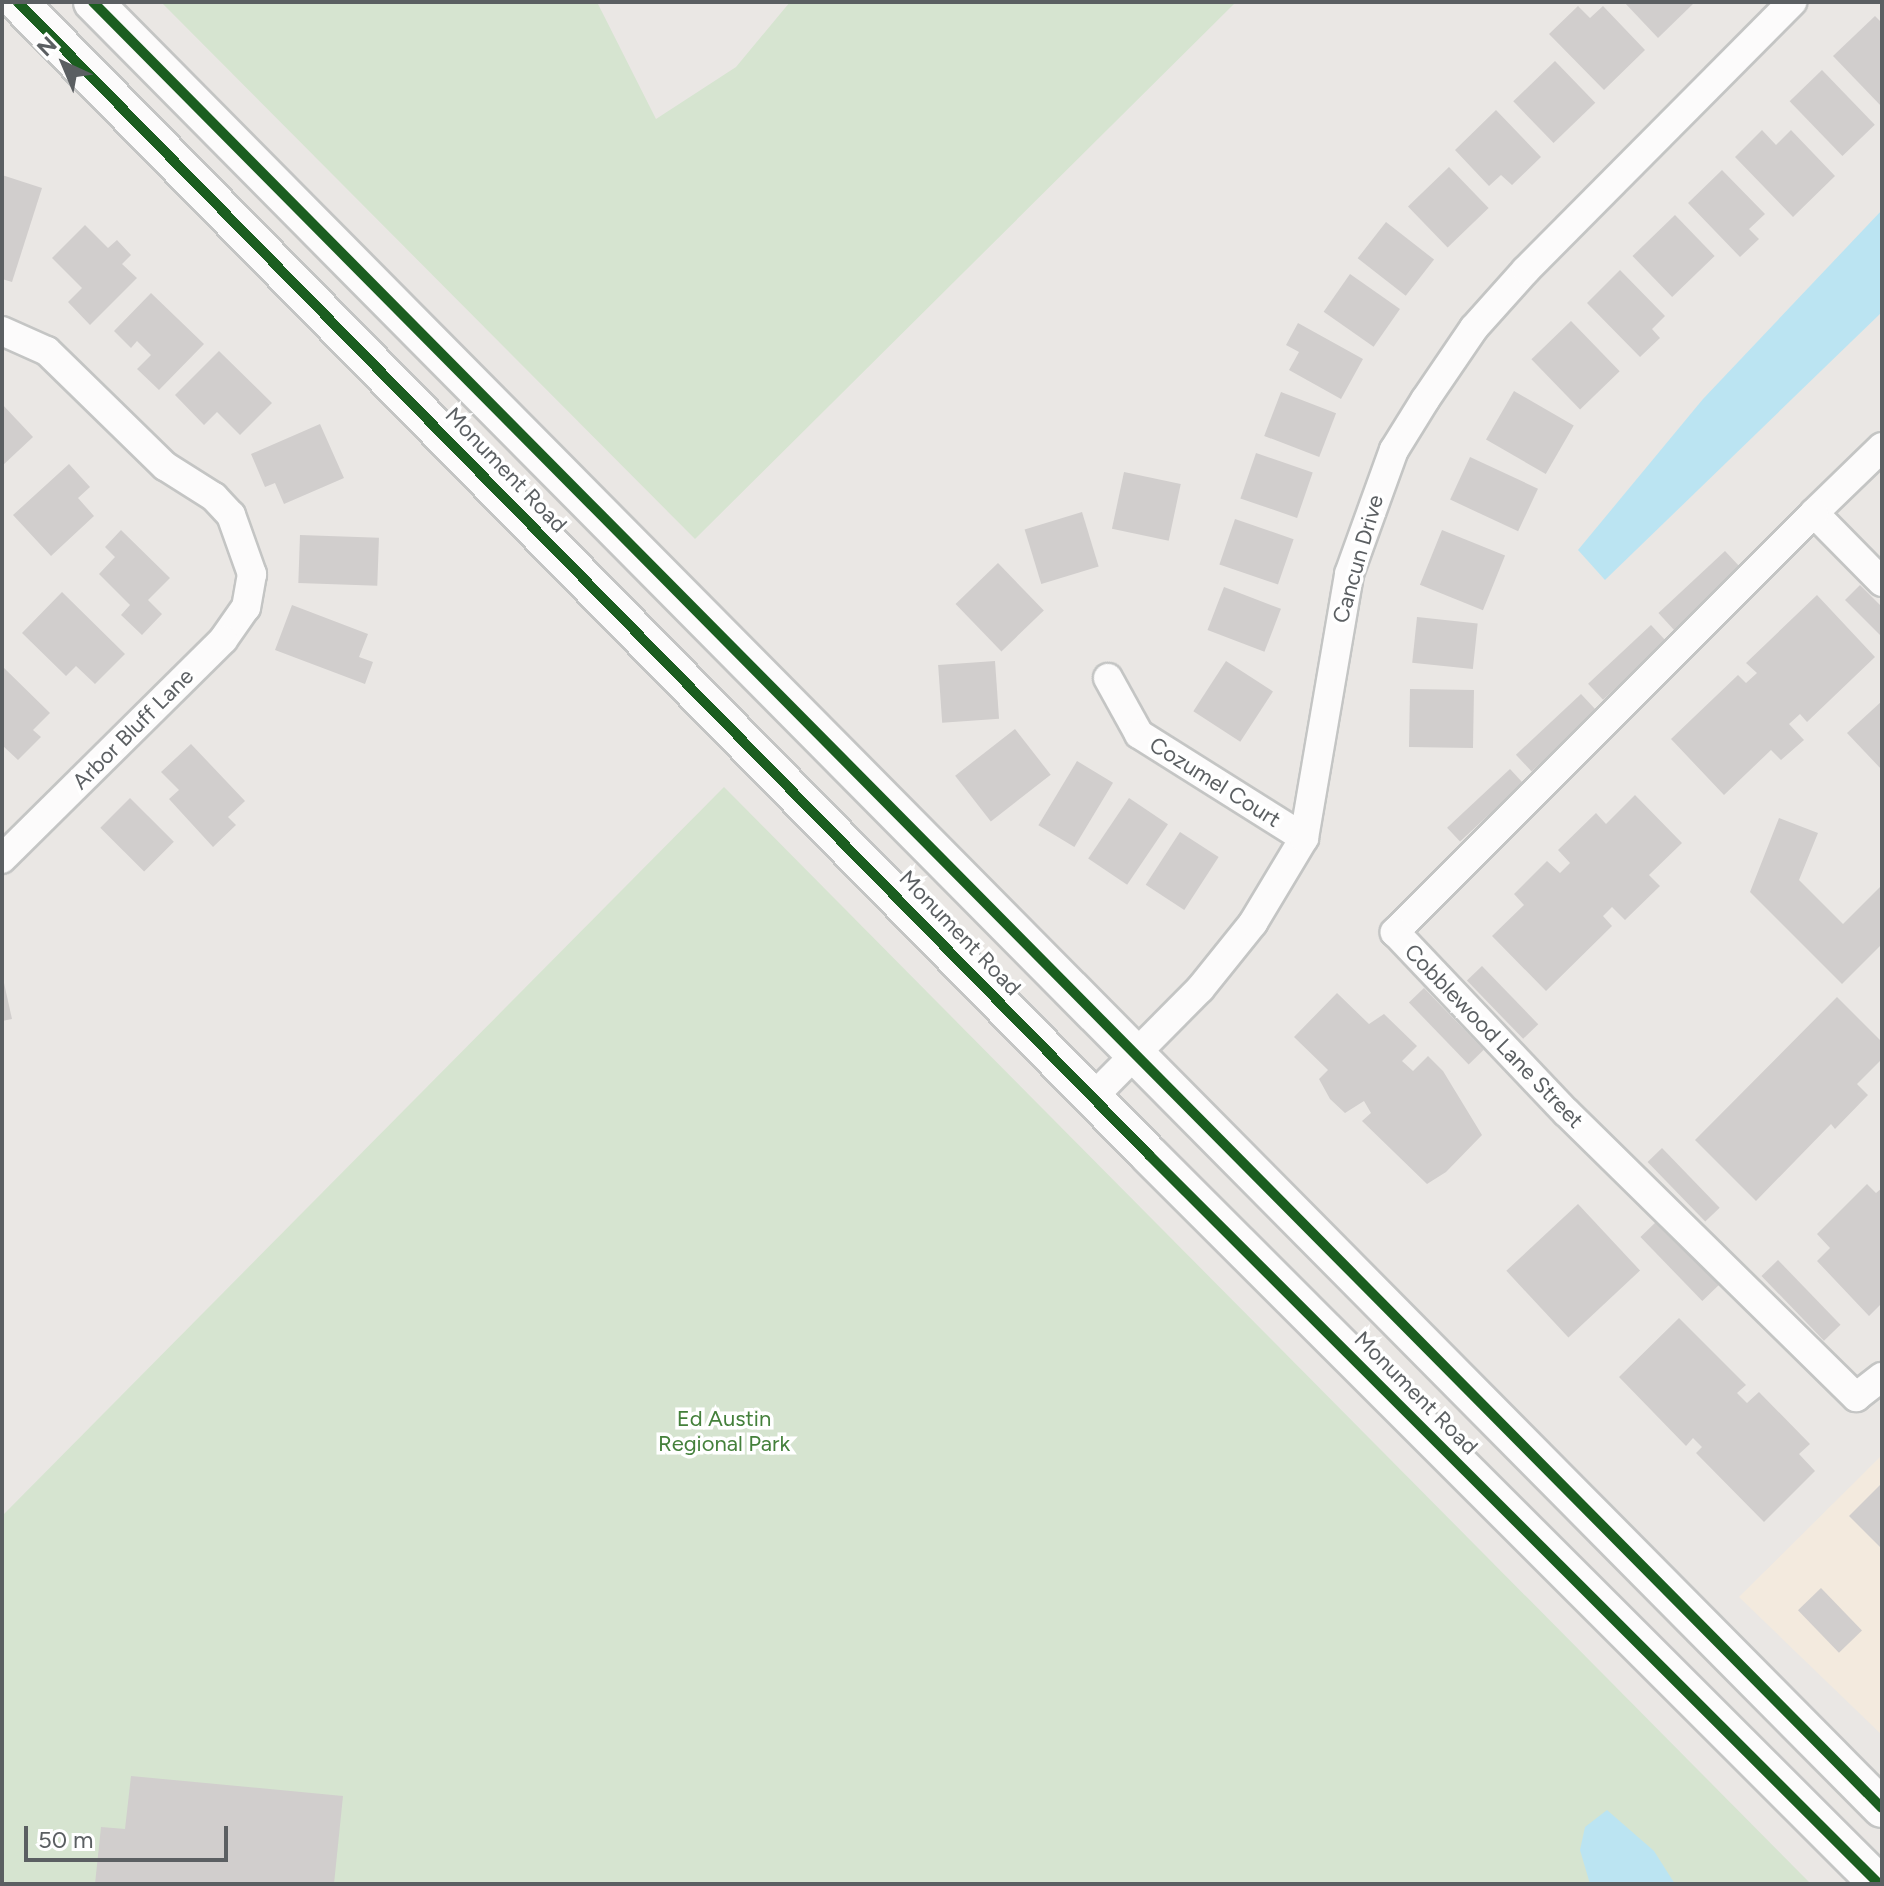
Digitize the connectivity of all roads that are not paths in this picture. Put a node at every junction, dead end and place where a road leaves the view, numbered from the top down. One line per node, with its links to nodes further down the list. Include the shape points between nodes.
1 (18, 2): 12 (street, Monument Road)
2 (93, 2): 11 (street, Monument Road)
3 (1792, 2): 9 (street, Cancun Drive, via 1515,281 1474,328 1394,450 1349,574)
4 (2, 331): 10 (street, Arbor Bluff Lane, via 47,351 165,466 222,506 249,555 250,591 246,607 223,640)
5 (1882, 447): 6 (street, Cobblewood Lane Street)
6 (1814, 513): 7 (street); 13 (street, Cobblewood Lane Street, via 1395,932 1566,1112 1856,1397)
7 (1882, 582)
8 (1108, 678): 9 (street, Cozumel Court, via 1139,734)
9 (1304, 838): 11 (street, Cancun Drive, via 1253,923 1200,989)
10 (2, 859)
11 (1134, 1057): 12 (street, Cancun Drive); 14 (street, Monument Road)
12 (1093, 1097): 15 (street, Monument Road)
13 (1882, 1377)
14 (1818, 1744): 15 (street); 16 (street, Monument Road)
15 (1781, 1782): 17 (street, Monument Road)
16 (1882, 1808)
17 (1879, 1884)

